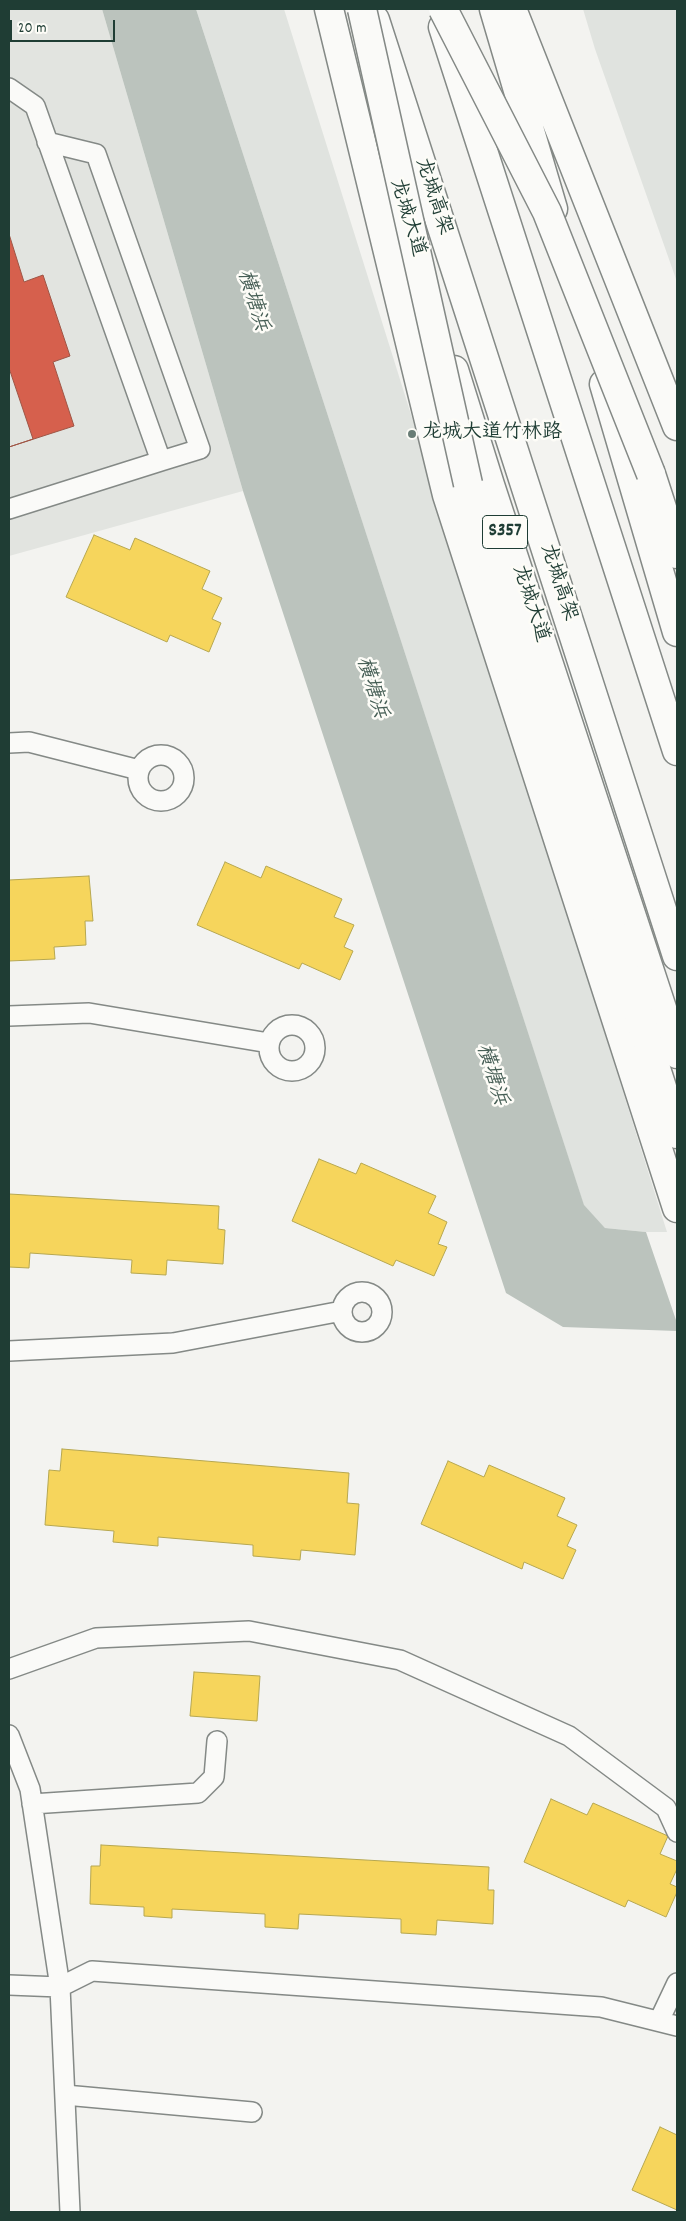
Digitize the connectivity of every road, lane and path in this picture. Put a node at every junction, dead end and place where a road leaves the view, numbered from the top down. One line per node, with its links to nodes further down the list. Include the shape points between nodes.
1 (329, 9): 24 (main road, via 447,495)
2 (340, 9): 22 (main road, 龙城大道 / S357, via 490,485)
3 (362, 9): 23 (main road, bridge, via 468,484)
4 (371, 9): 19 (main road, 龙城高架)
5 (438, 9): 17 (main road)
6 (443, 9): 14 (main road, bridge, via 547,212 651,474)
7 (494, 9): 15 (main road)
8 (512, 9): 11 (main road)
9 (9, 88): 10 (lane, via 35,106)
10 (47, 142): 12 (lane); 12 (lane, via 96,154 200,449)
11 (677, 426)
12 (161, 460): 13 (lane)
13 (9, 509)
14 (677, 554)
15 (677, 632)
16 (9, 743): 18 (lane, via 29,742)
17 (677, 751)
18 (139, 770)
19 (677, 956)
20 (9, 1016): 21 (lane, via 89,1013)
21 (269, 1043)
22 (677, 1054)
23 (677, 1134)
24 (677, 1208)
25 (342, 1311): 26 (lane, via 173,1343)
26 (9, 1351)
27 (9, 1669): 31 (lane, via 96,1638 249,1631 400,1660 568,1736 666,1808)
28 (9, 1735): 30 (lane, via 30,1789)
29 (217, 1742): 30 (lane, via 214,1776 198,1793)
30 (32, 1804): 34 (lane)
31 (677, 1832)
32 (677, 1983): 35 (lane)
33 (9, 1985): 34 (lane)
34 (60, 1988): 35 (lane, via 92,1971 601,2007); 37 (lane)
35 (659, 2021): 36 (lane)
36 (677, 2026)
37 (65, 2096): 38 (lane); 39 (lane)
38 (252, 2112)
39 (70, 2212)

